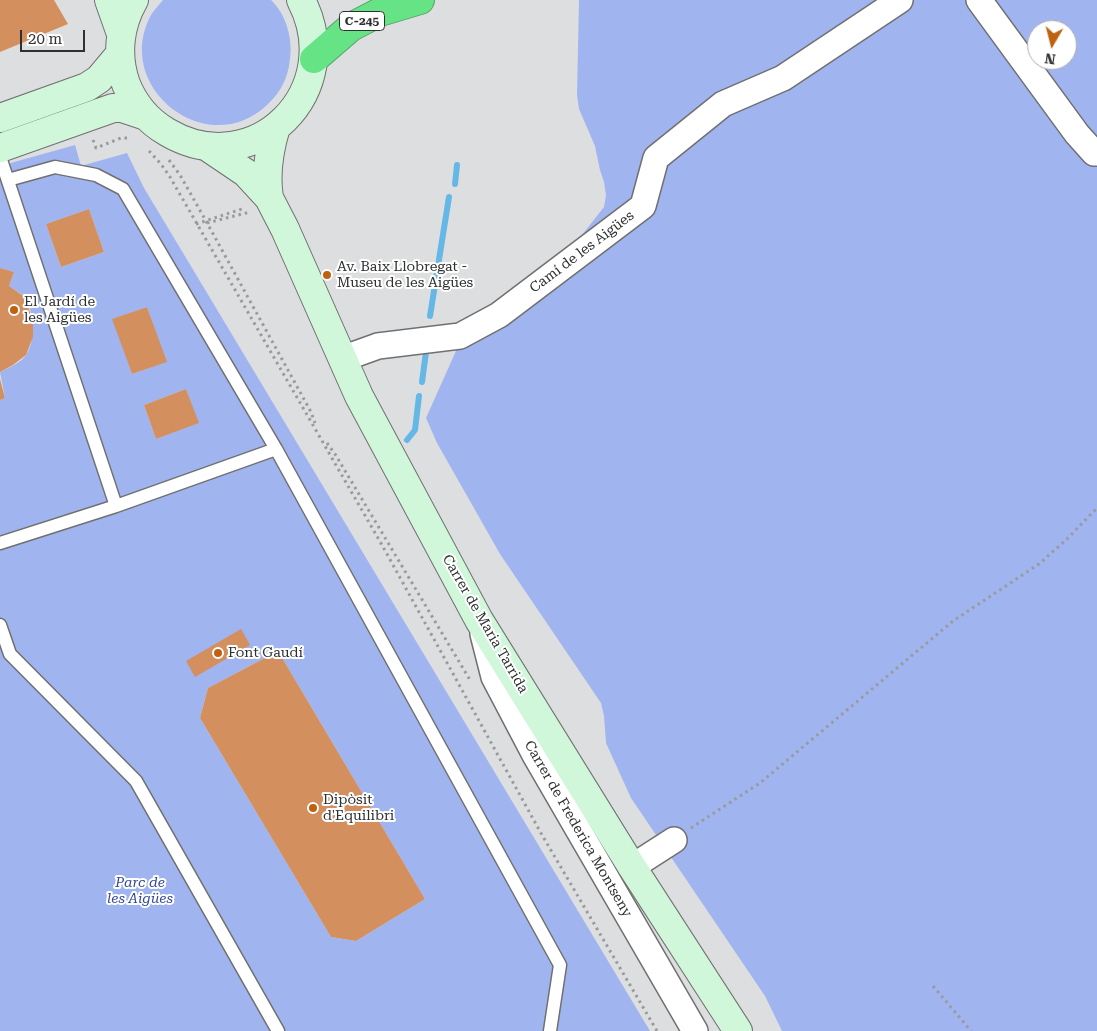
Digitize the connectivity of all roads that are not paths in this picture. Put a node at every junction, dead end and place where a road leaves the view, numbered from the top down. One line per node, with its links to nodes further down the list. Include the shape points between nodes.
1 (109, 0): 7 (main road)
2 (134, 0): 7 (main road, via 126,17)
3 (301, 0): 8 (main road, via 312,28)
4 (420, 0): 8 (highway, C-245, via 380,12 351,27)
5 (900, 0): 18 (street, Camí de les Aigües, via 783,78 723,104 656,158 643,206 499,315 460,336 378,346)
6 (979, 0): 14 (street, via 1076,134)
7 (121, 44): 9 (main road, via 99,79 87,87); 10 (main road, via 124,76)
8 (314, 59): 11 (main road, via 305,92 293,111)
9 (0, 118)
10 (141, 127): 12 (main road, via 154,123 184,141); 13 (main road, via 122,108 113,108)
11 (276, 127): 12 (main road, via 243,143); 17 (main road, via 270,146 266,183)
12 (206, 146): 17 (main road, via 246,173)
13 (0, 148)
14 (1097, 153)
15 (0, 157): 16 (lane)
16 (8, 180): 19 (lane, via 55,167 96,175 123,189); 20 (lane)
17 (258, 205): 18 (main road, Carrer de Maria Tarrida, via 285,229)
18 (342, 359): 22 (main road, Carrer de Maria Tarrida, via 358,396)
19 (276, 449): 20 (lane); 27 (lane, via 560,965)
20 (116, 506): 21 (lane)
21 (0, 542)
22 (479, 620): 25 (main road, Carrer de Maria Tarrida); 28 (street, Carrer de Frederica Montseny, via 494,677 534,755)
23 (0, 625): 26 (lane, via 10,654 136,781)
24 (674, 840): 25 (street)
25 (632, 867): 29 (main road, Carrer de Maria Tarrida)
26 (278, 1031)
27 (550, 1031)
28 (695, 1031)
29 (738, 1031)

